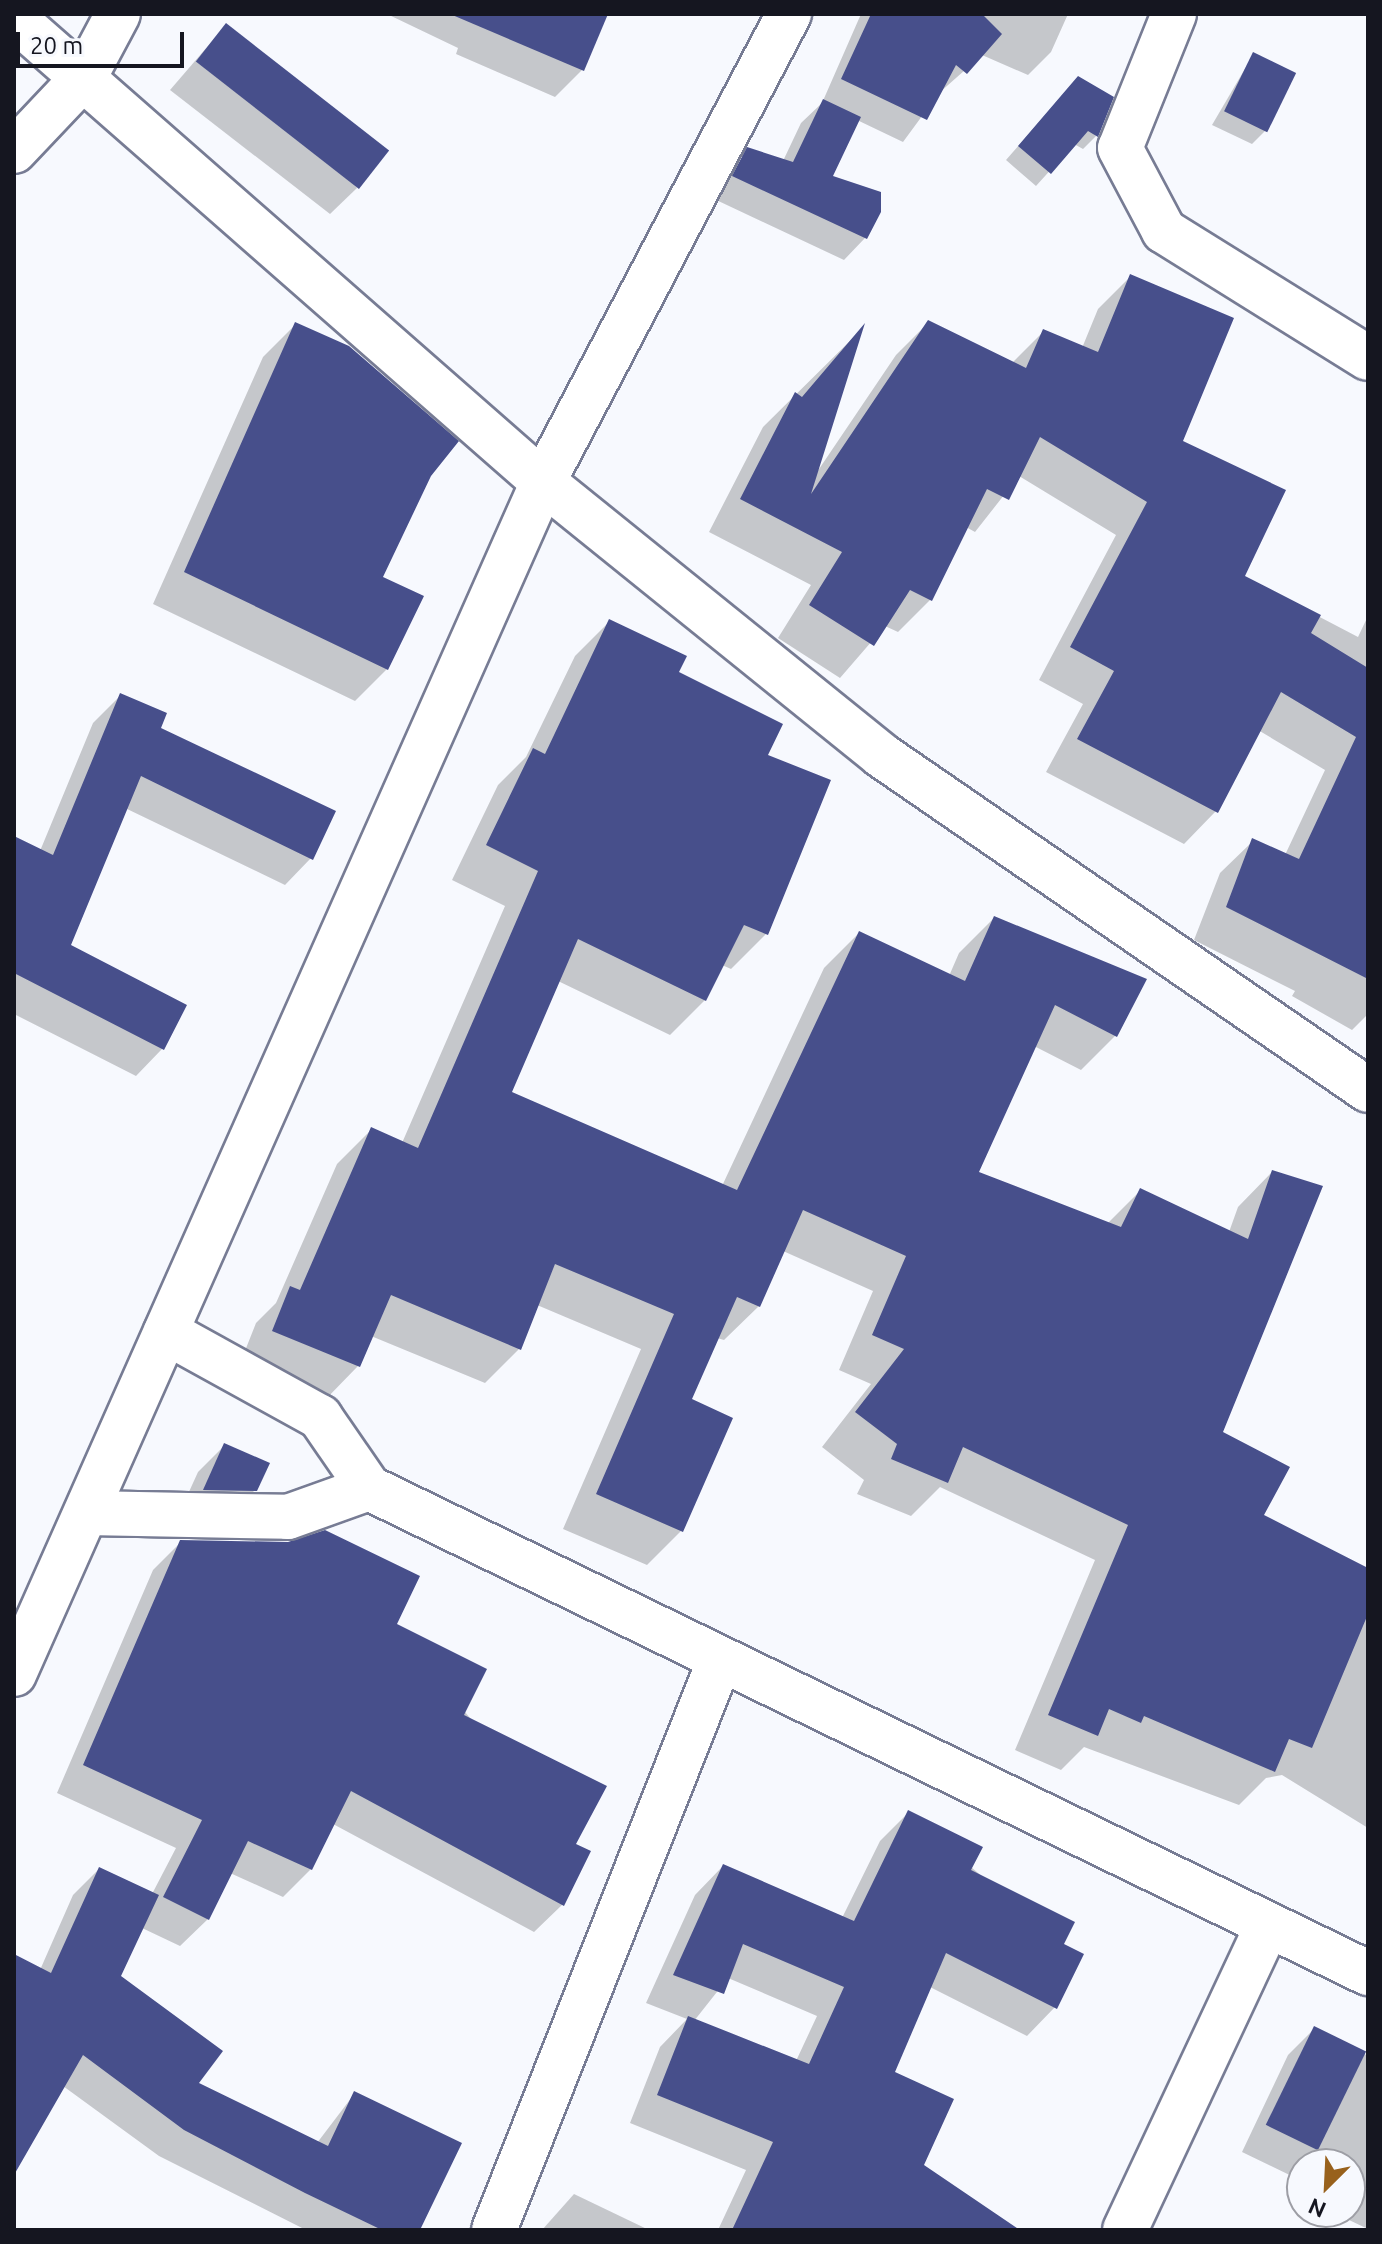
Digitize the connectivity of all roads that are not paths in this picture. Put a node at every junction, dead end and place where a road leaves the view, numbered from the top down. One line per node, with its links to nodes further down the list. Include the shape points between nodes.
1 (118, 14): 5 (street)
2 (789, 14): 8 (street)
3 (1174, 14): 7 (street, via 1120,148 1164,231)
4 (14, 18): 5 (street)
5 (85, 76): 6 (street); 8 (street)
6 (14, 151)
7 (1368, 358)
8 (543, 482): 9 (street, via 881,755); 10 (street)
9 (1368, 1090)
10 (166, 1332): 11 (street, via 320,1417); 12 (street)
11 (369, 1488): 12 (street, via 288,1517); 13 (street)
12 (87, 1513): 14 (street)
13 (719, 1662): 15 (street); 17 (street)
14 (14, 1674)
15 (1268, 1925): 16 (street); 18 (street)
16 (1368, 1973)
17 (494, 2230)
18 (1125, 2230)

